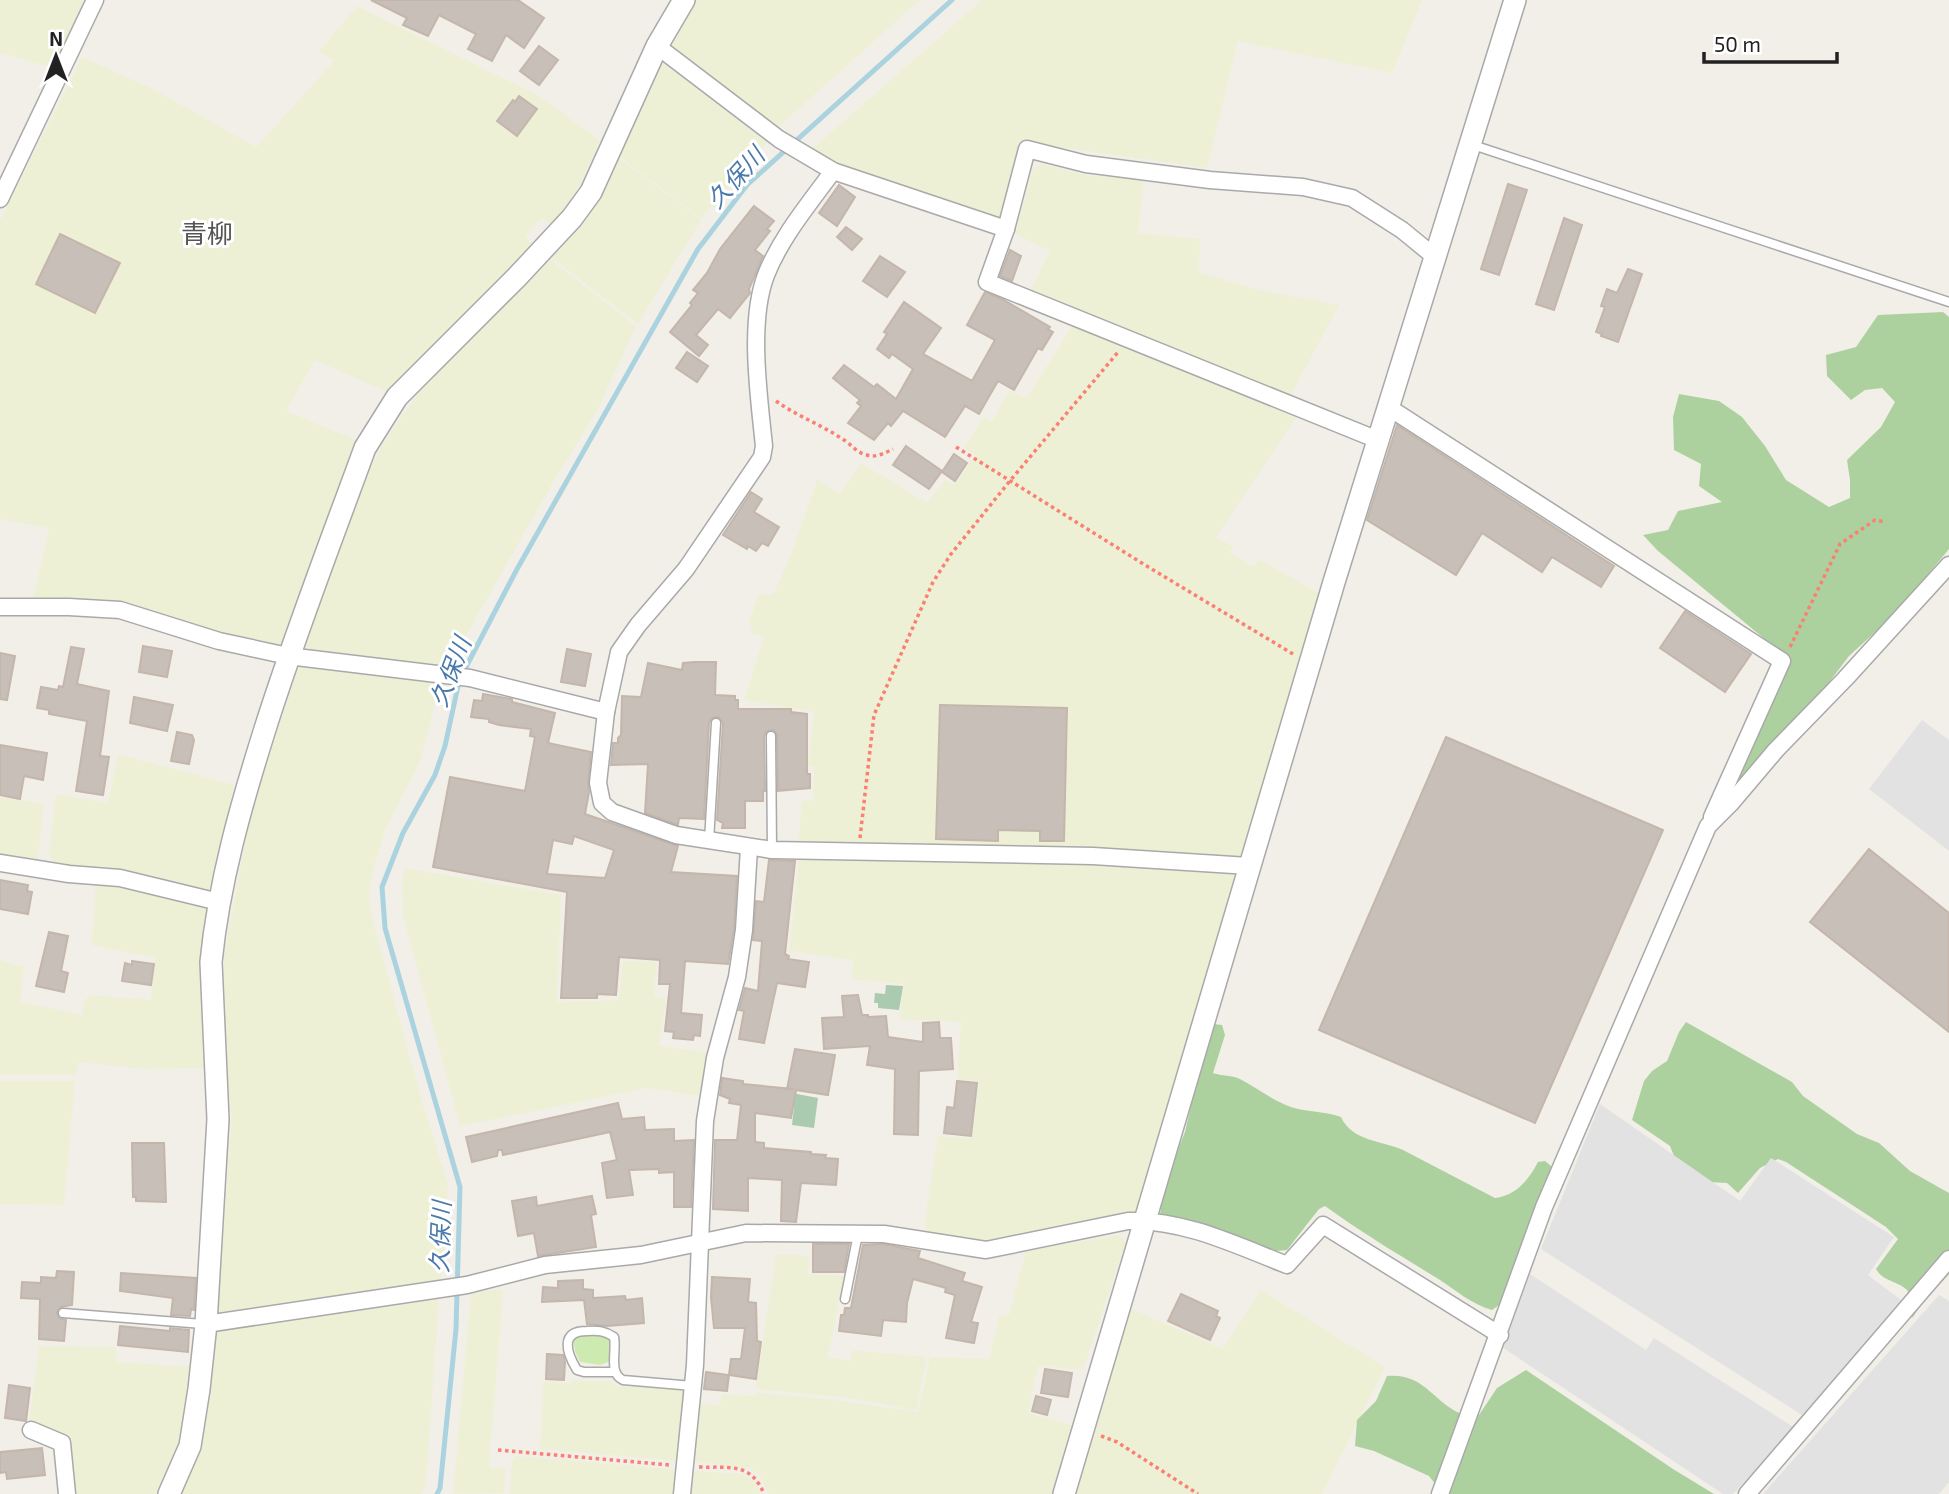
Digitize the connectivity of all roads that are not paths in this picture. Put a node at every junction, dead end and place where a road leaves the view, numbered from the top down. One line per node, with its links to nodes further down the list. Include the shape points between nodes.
1 (95, 0): 7 (street)
2 (684, 0): 4 (street)
3 (1515, 0): 5 (street)
4 (657, 46): 6 (street, via 779,139); 15 (street, via 591,192 572,218 397,397 365,447)
5 (1470, 145): 9 (street); 10 (lane)
6 (833, 171): 8 (street); 16 (street, via 765,276 756,326 762,457 686,569 626,641 615,665)
7 (0, 199)
8 (1006, 229): 9 (street, via 1027,149 1086,164 1303,187 1352,198); 12 (street, via 987,282)
9 (1435, 257): 11 (street)
10 (1949, 302)
11 (1388, 407): 12 (street); 19 (street, via 1782,661)
12 (1378, 440): 24 (street)
13 (1949, 565): 19 (street)
14 (0, 607): 15 (street, via 120,610 219,641)
15 (288, 656): 16 (street, via 448,674); 25 (street, via 236,823)
16 (606, 712): 20 (street, via 597,783 602,803 611,812)
17 (716, 723): 20 (lane)
18 (771, 736): 22 (lane)
19 (1708, 826): 33 (street, via 1545,1207)
20 (709, 841): 21 (street)
21 (749, 848): 22 (street); 28 (street, via 737,977 715,1058 705,1121)
22 (772, 850): 24 (street, via 1093,856)
23 (0, 863): 25 (street, via 120,878)
24 (1249, 866): 26 (street)
25 (219, 902): 32 (street, via 211,962 218,1119)
26 (1145, 1220): 27 (street, via 986,1250); 33 (street, via 1227,1241 1287,1265 1323,1225); 40 (street)
27 (858, 1234): 28 (street, via 746,1233); 30 (lane)
28 (699, 1241): 32 (street, via 640,1255 545,1265 467,1284); 35 (street)
29 (1949, 1259): 42 (street)
30 (845, 1299)
31 (63, 1313): 32 (lane)
32 (206, 1324): 38 (street, via 190,1446)
33 (1500, 1335): 41 (street)
34 (614, 1372): 34 (lane, via 614,1336 599,1331 575,1331 569,1336 569,1352 577,1370); 35 (lane, via 623,1380)
35 (693, 1386): 39 (street)
36 (31, 1430): 37 (street, via 62,1443)
37 (67, 1494)
38 (169, 1494)
39 (682, 1494)
40 (1064, 1494)
41 (1440, 1494)
42 (1747, 1494)

